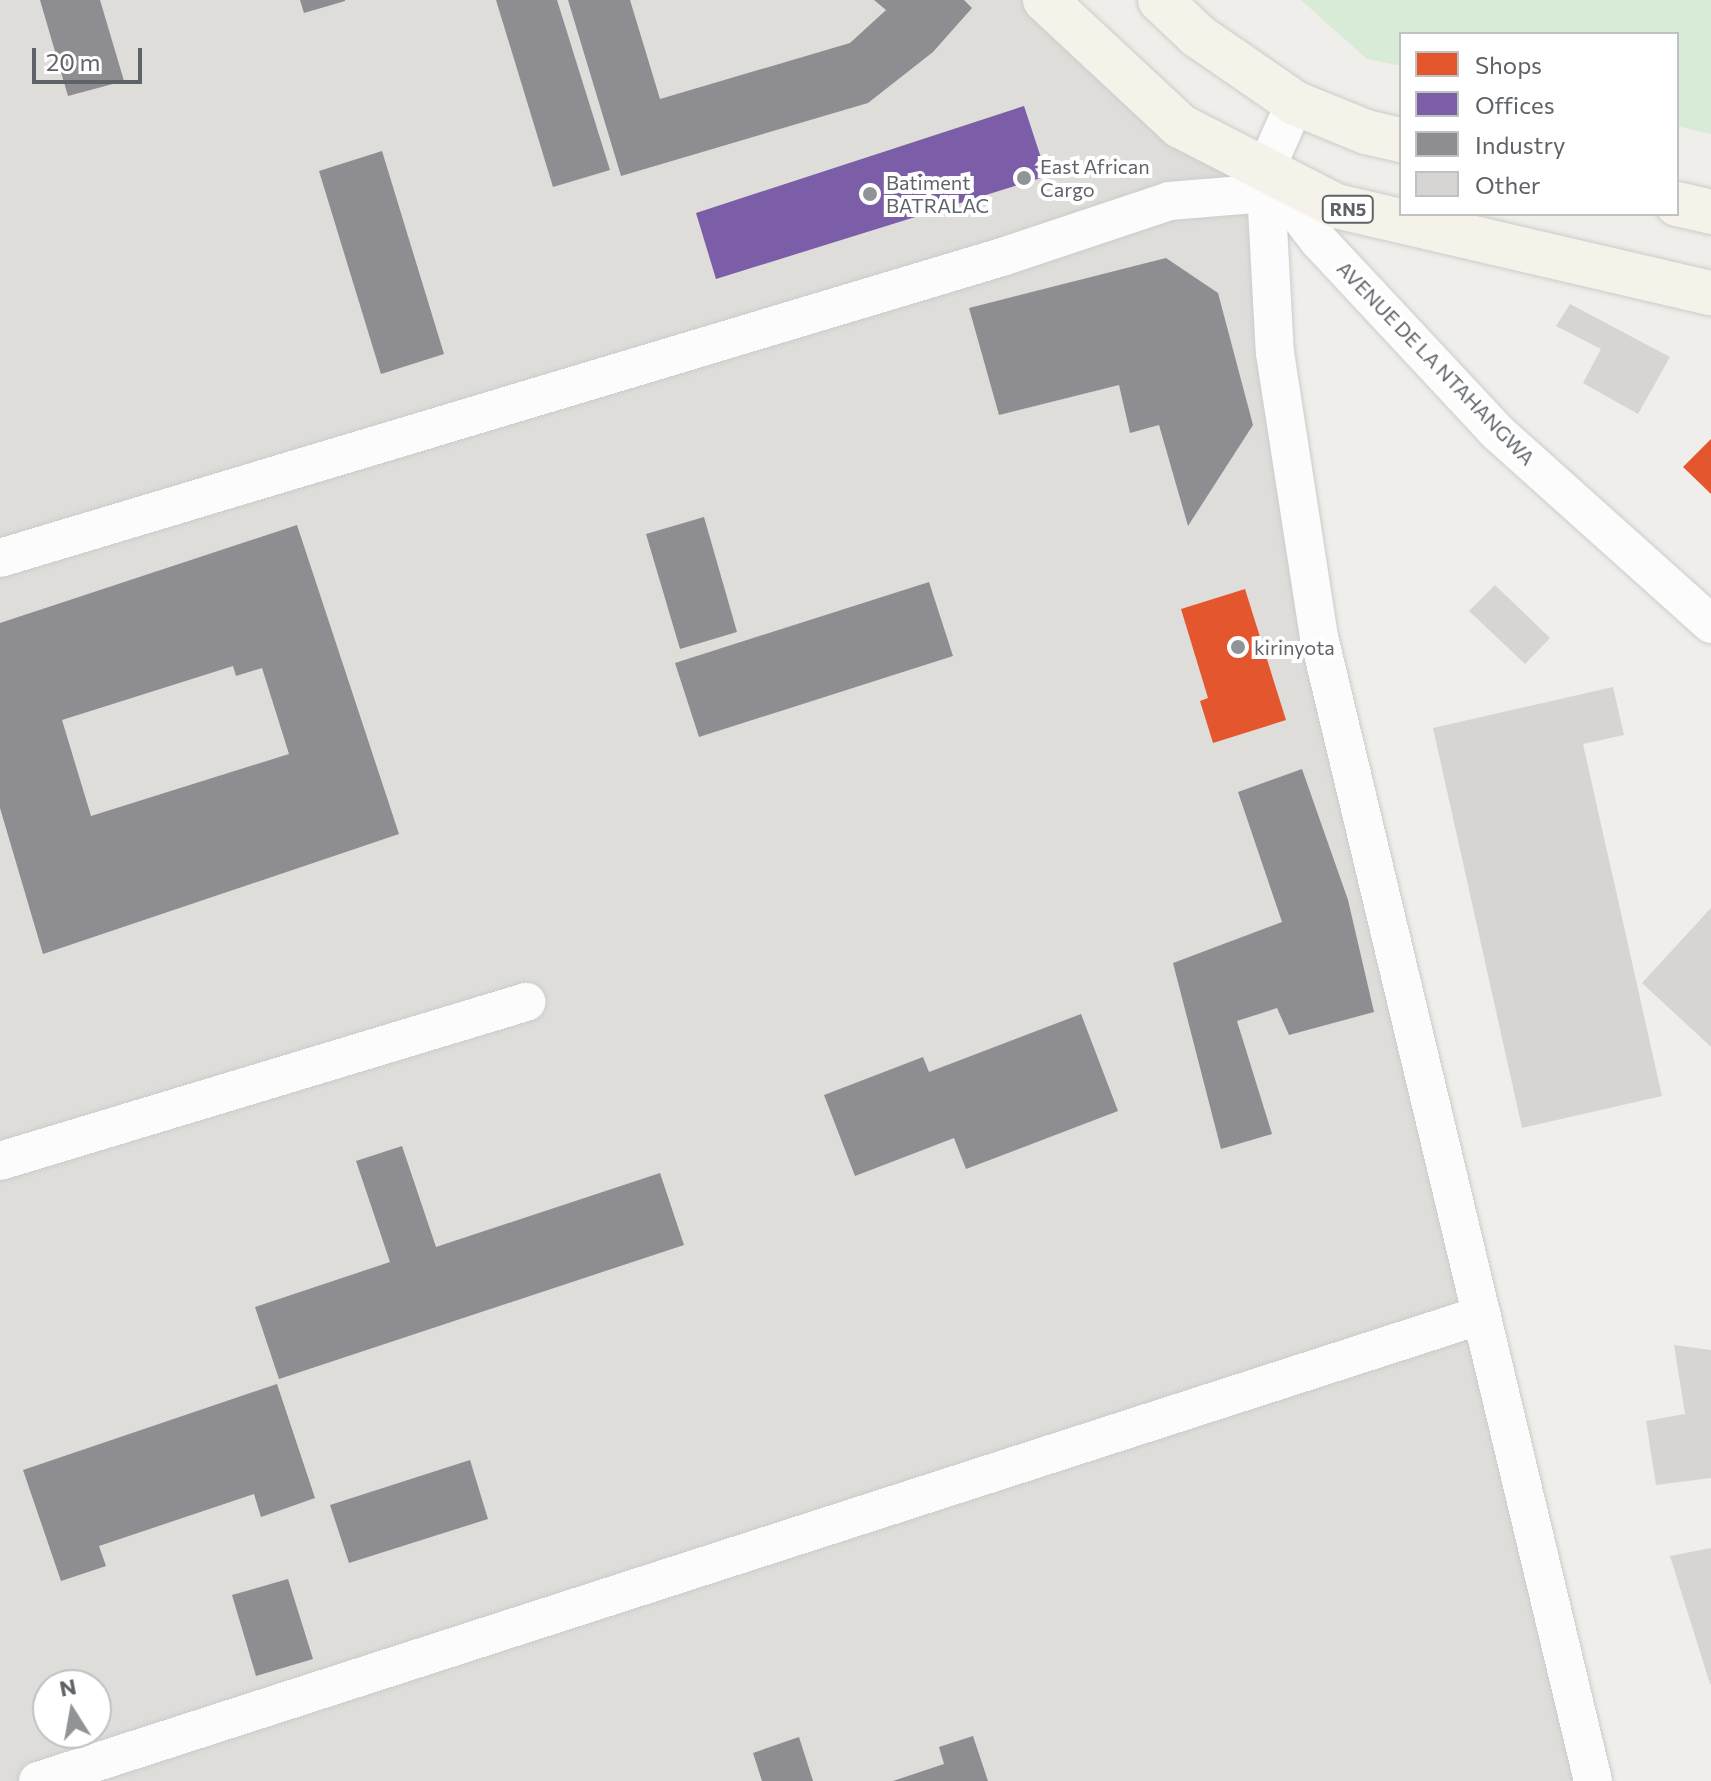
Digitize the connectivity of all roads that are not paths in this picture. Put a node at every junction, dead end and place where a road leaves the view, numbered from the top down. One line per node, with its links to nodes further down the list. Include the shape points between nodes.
1 (1045, 0): 5 (main road, RN5, via 1180,126)
2 (1160, 0): 3 (main road, via 1198,36)
3 (1295, 103): 4 (main road); 5 (street)
4 (1399, 140)
5 (1266, 182): 8 (main road, RN5, via 1336,206); 9 (street, via 1169,201 1002,257); 10 (street, AVENUE DE LA NTAHANGWA, via 1496,431); 13 (street, via 1275,353 1319,637)
6 (1679, 204): 7 (main road)
7 (1711, 212)
8 (1711, 293)
9 (0, 558)
10 (1711, 624)
11 (526, 1002): 12 (street)
12 (0, 1161)
13 (1482, 1315): 14 (street); 15 (street)
14 (38, 1781)
15 (1593, 1781)

